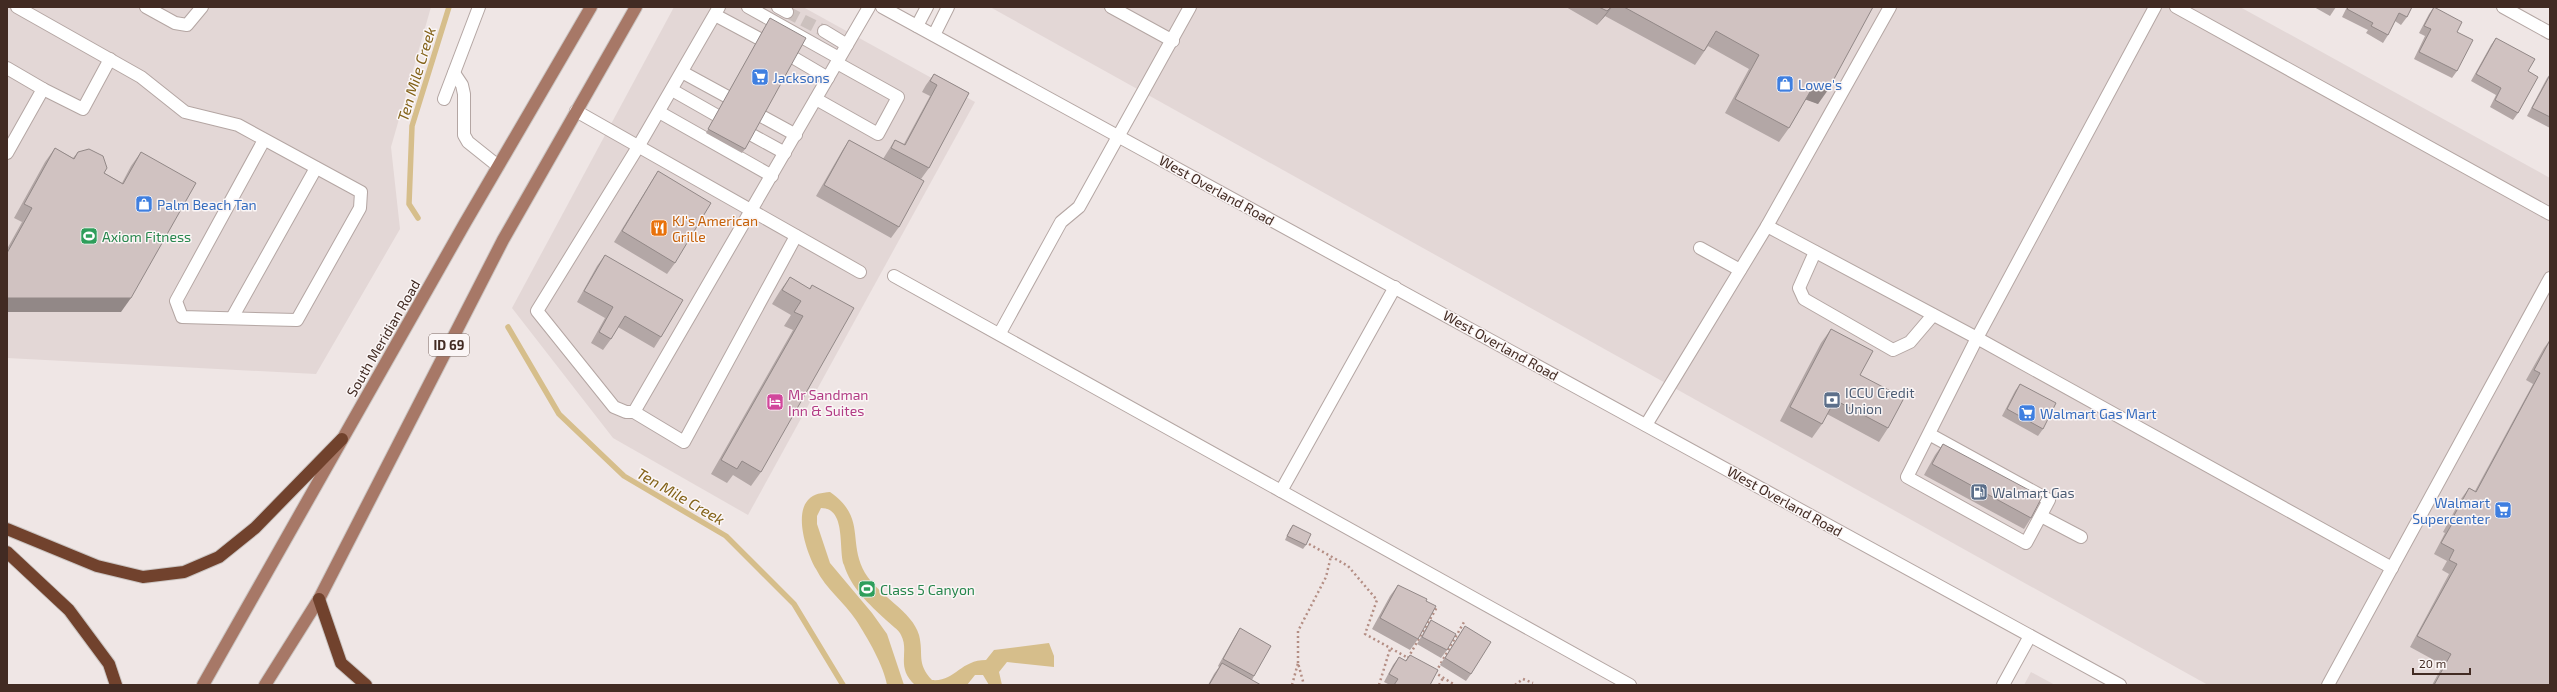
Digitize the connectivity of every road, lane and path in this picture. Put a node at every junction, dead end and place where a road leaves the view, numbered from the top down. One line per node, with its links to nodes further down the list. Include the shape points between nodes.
1 (17, 7): 27 (street)
2 (146, 7): 3 (street, via 175,23 188,25)
3 (202, 7)
4 (479, 7): 31 (street)
5 (590, 7): 49 (main road, South Meridian Road)
6 (636, 7): 38 (main road, ID 69)
7 (748, 7): 28 (street)
8 (869, 7): 25 (street)
9 (882, 7): 19 (street, West Overland Road)
10 (927, 7): 19 (street)
11 (948, 7): 22 (street)
12 (1190, 7): 24 (street)
13 (1890, 7): 54 (street)
14 (2155, 7): 66 (street)
15 (2176, 7): 53 (street)
16 (2503, 7): 21 (street)
17 (1117, 8): 24 (street)
18 (717, 11): 23 (street); 30 (street)
19 (917, 26): 22 (street, West Overland Road)
20 (824, 31): 25 (street)
21 (2550, 33)
22 (934, 35): 44 (street, West Overland Road)
23 (758, 38)
24 (1173, 41): 44 (street)
25 (847, 45): 28 (street)
26 (794, 58): 32 (street)
27 (110, 59): 33 (street, via 82,109); 45 (street, via 141,77 185,112 238,125)
28 (838, 61): 32 (street); 37 (street, via 898,97 878,134)
29 (7, 68): 33 (street)
30 (682, 72): 34 (street); 35 (street)
31 (454, 74): 36 (street); 49 (street, via 462,85 464,94 464,135 468,142)
32 (828, 78): 37 (street)
33 (43, 89): 47 (street)
34 (672, 90): 39 (street); 40 (street)
35 (726, 96)
36 (444, 99)
37 (816, 100): 43 (street)
38 (576, 111): 46 (street); 79 (main road, ID 69, via 503,240)
39 (659, 112): 46 (street); 51 (street)
40 (716, 114)
41 (762, 116): 43 (street)
42 (752, 135): 48 (street)
43 (796, 135): 48 (street)
44 (1118, 136): 62 (street, West Overland Road); 65 (street, via 1079,207 1062,222)
45 (264, 140): 50 (street); 64 (street, via 176,301 182,317)
46 (638, 147): 52 (street); 67 (street, via 537,311 614,407)
47 (7, 153)
48 (785, 153): 51 (street)
49 (498, 166): 70 (main road, South Meridian Road)
50 (316, 168): 64 (street); 64 (street, via 361,192 360,208 297,320)
51 (772, 176): 52 (street)
52 (752, 210): 55 (street); 67 (street)
53 (2550, 214)
54 (1767, 226): 57 (street); 58 (street)
55 (796, 236): 59 (street); 67 (street, via 684,442)
56 (1700, 248): 58 (street)
57 (1815, 252): 63 (street); 63 (street, via 1799,288 1804,299 1893,350 1910,342)
58 (1740, 270): 68 (street)
59 (860, 272)
60 (894, 276): 65 (street)
61 (2550, 278): 78 (street)
62 (1395, 287): 68 (street, West Overland Road); 71 (street)
63 (1933, 315): 66 (street)
64 (232, 318)
65 (1000, 333): 71 (street)
66 (1977, 338): 69 (street); 78 (street)
67 (634, 412)
68 (1646, 425): 82 (street, West Overland Road)
69 (1929, 434): 72 (street, via 2049,500); 72 (street, via 1907,477 2026,543)
70 (342, 439): 73 (highway, via 255,528 219,557 184,572 143,577 127,574 97,566); 92 (main road, South Meridian Road)
71 (1281, 491): 101 (street)
72 (2041, 516): 74 (street)
73 (7, 529)
74 (2080, 537)
75 (1309, 544): 77 (path)
76 (7, 552): 91 (highway, via 69,610 109,664)
77 (1331, 556): 83 (path, via 1348,566 1377,600 1365,634); 86 (path, via 1326,578 1298,631)
78 (2392, 568): 104 (street)
79 (319, 598): 93 (main road, ID 69); 94 (highway, via 341,663)
80 (1437, 607): 84 (path)
81 (1464, 622): 88 (path)
82 (2030, 636): 102 (street); 103 (street, West Overland Road)
83 (1390, 649): 84 (path); 97 (path)
84 (1408, 658): 85 (path)
85 (1415, 662)
86 (1298, 663): 95 (path); 96 (path)
87 (1428, 669): 88 (path)
88 (1435, 673): 89 (path)
89 (1443, 678): 98 (path); 99 (path)
90 (1533, 683): 100 (path, via 1523,679)
91 (116, 685)
92 (203, 685)
93 (265, 685)
94 (366, 685)
95 (1292, 685)
96 (1304, 685)
97 (1379, 685)
98 (1439, 685)
99 (1455, 685)
100 (1515, 685)
101 (1630, 685)
102 (2003, 685)
103 (2120, 685)
104 (2328, 685)

